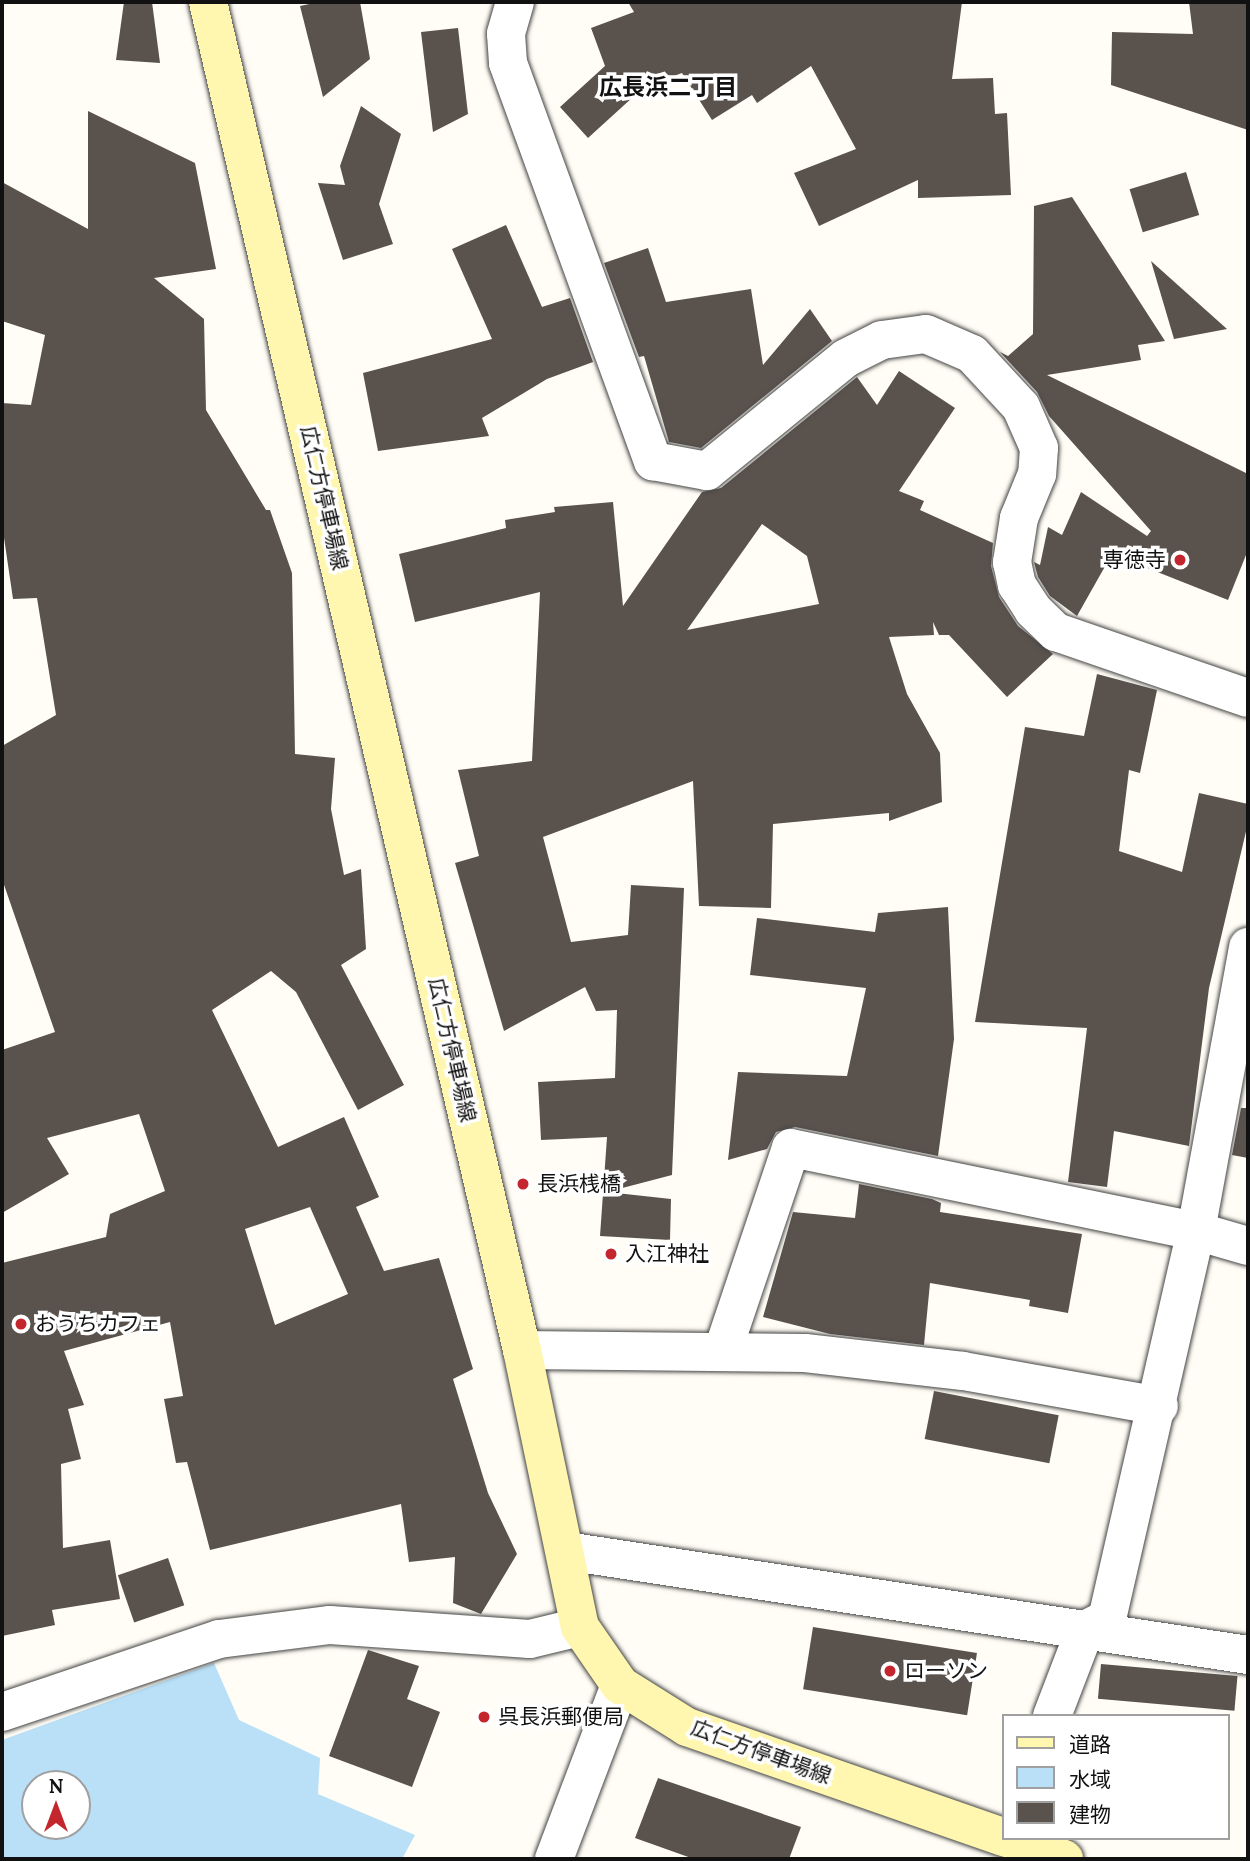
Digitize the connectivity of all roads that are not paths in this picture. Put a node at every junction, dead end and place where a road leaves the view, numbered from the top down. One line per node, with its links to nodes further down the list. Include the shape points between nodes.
1 (208, 2): 7 (main road, 広仁方停車場線)
2 (515, 2): 3 (street, via 506,34 508,63 653,461 707,471 846,358 882,340 926,334 972,354 1021,407 1040,448 1037,474 1019,518 1012,562 1017,585 1033,610 1056,632)
3 (1248, 698)
4 (1248, 947): 5 (street)
5 (1196, 1231): 6 (street); 8 (street, via 791,1148); 9 (street)
6 (1248, 1246)
7 (522, 1350): 8 (street); 10 (main road, 広仁方停車場線)
8 (723, 1350): 9 (street, via 805,1353 963,1371)
9 (1159, 1406): 12 (street, via 1107,1619)
10 (566, 1551): 11 (main road, 広仁方停車場線); 12 (street)
11 (580, 1628): 14 (main road, 広仁方停車場線); 15 (street, via 530,1639 330,1625 219,1639)
12 (1085, 1630): 13 (street); 16 (street)
13 (1248, 1655)
14 (620, 1685): 17 (main road, 広仁方停車場線, via 687,1727); 20 (street)
15 (2, 1712)
16 (1053, 1714)
17 (1002, 1837)
18 (1004, 1840): 21 (street)
19 (1011, 1840): 22 (main road, 広仁方停車場線)
20 (554, 1859)
21 (997, 1859)
22 (1063, 1859)

